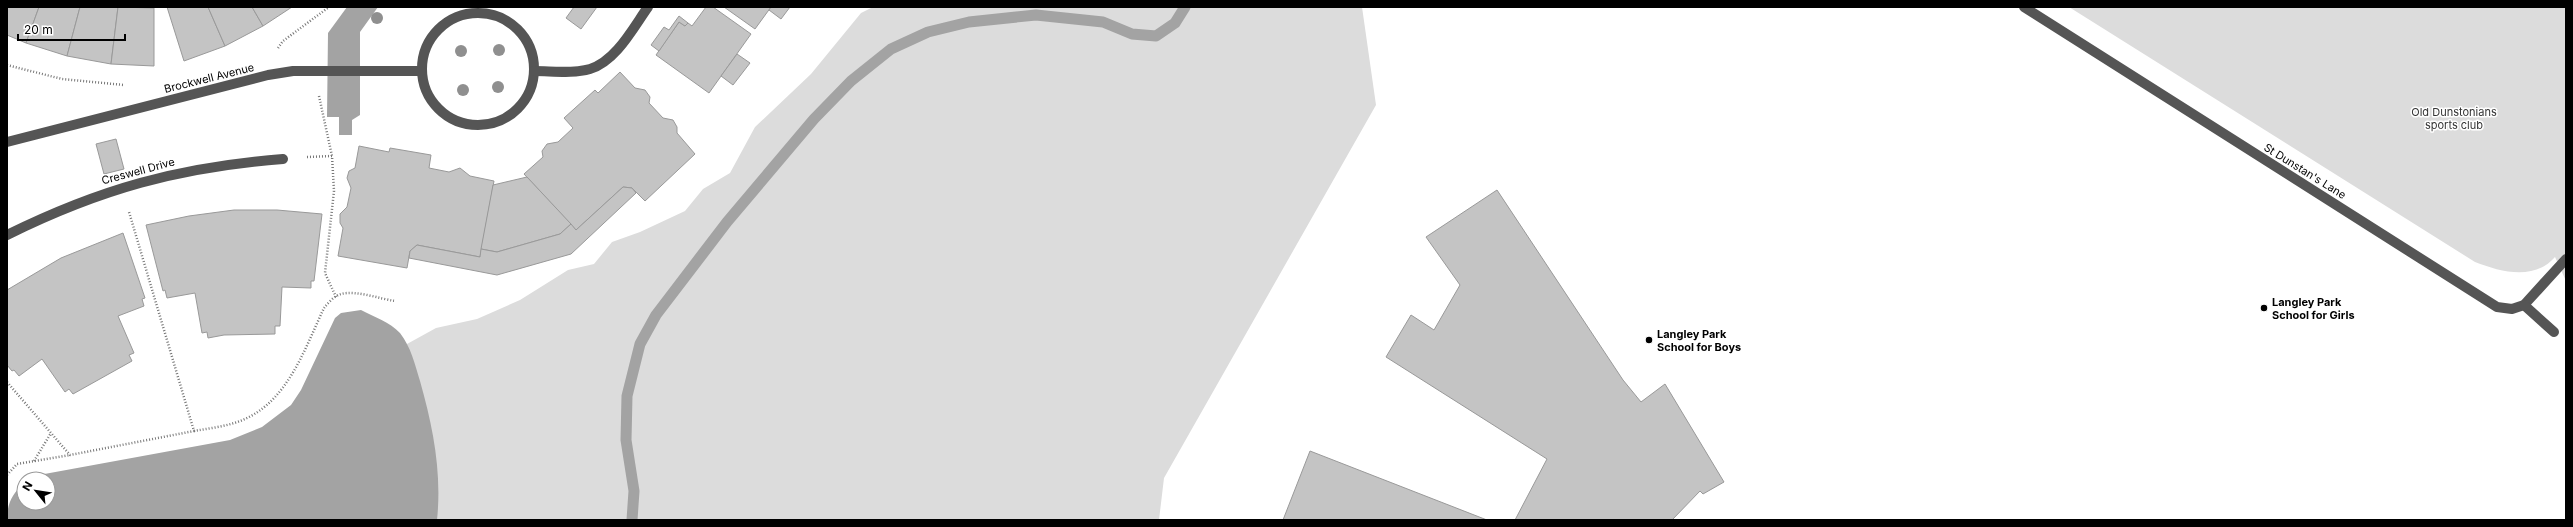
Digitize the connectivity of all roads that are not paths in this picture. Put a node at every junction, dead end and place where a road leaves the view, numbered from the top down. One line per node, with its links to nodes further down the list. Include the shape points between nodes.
1 (648, 7): 5 (street, via 619,48 600,64 580,71)
2 (2024, 7): 10 (street, St Dunstan's Lane, via 2496,307 2512,309)
3 (460, 11): 4 (street, via 431,39 423,57); 5 (street, via 500,17 516,27 528,43)
4 (421, 71): 5 (street, via 425,91 434,106 447,117 464,124 481,126 498,123 513,114 526,100 534,81); 6 (street, Brockwell Avenue, via 322,71 268,75)
5 (534, 71)
6 (7, 142)
7 (283, 159): 8 (street, Creswell Drive, via 198,168 121,187 72,204)
8 (7, 235)
9 (2566, 259): 10 (street)
10 (2524, 305): 11 (street)
11 (2554, 332)

